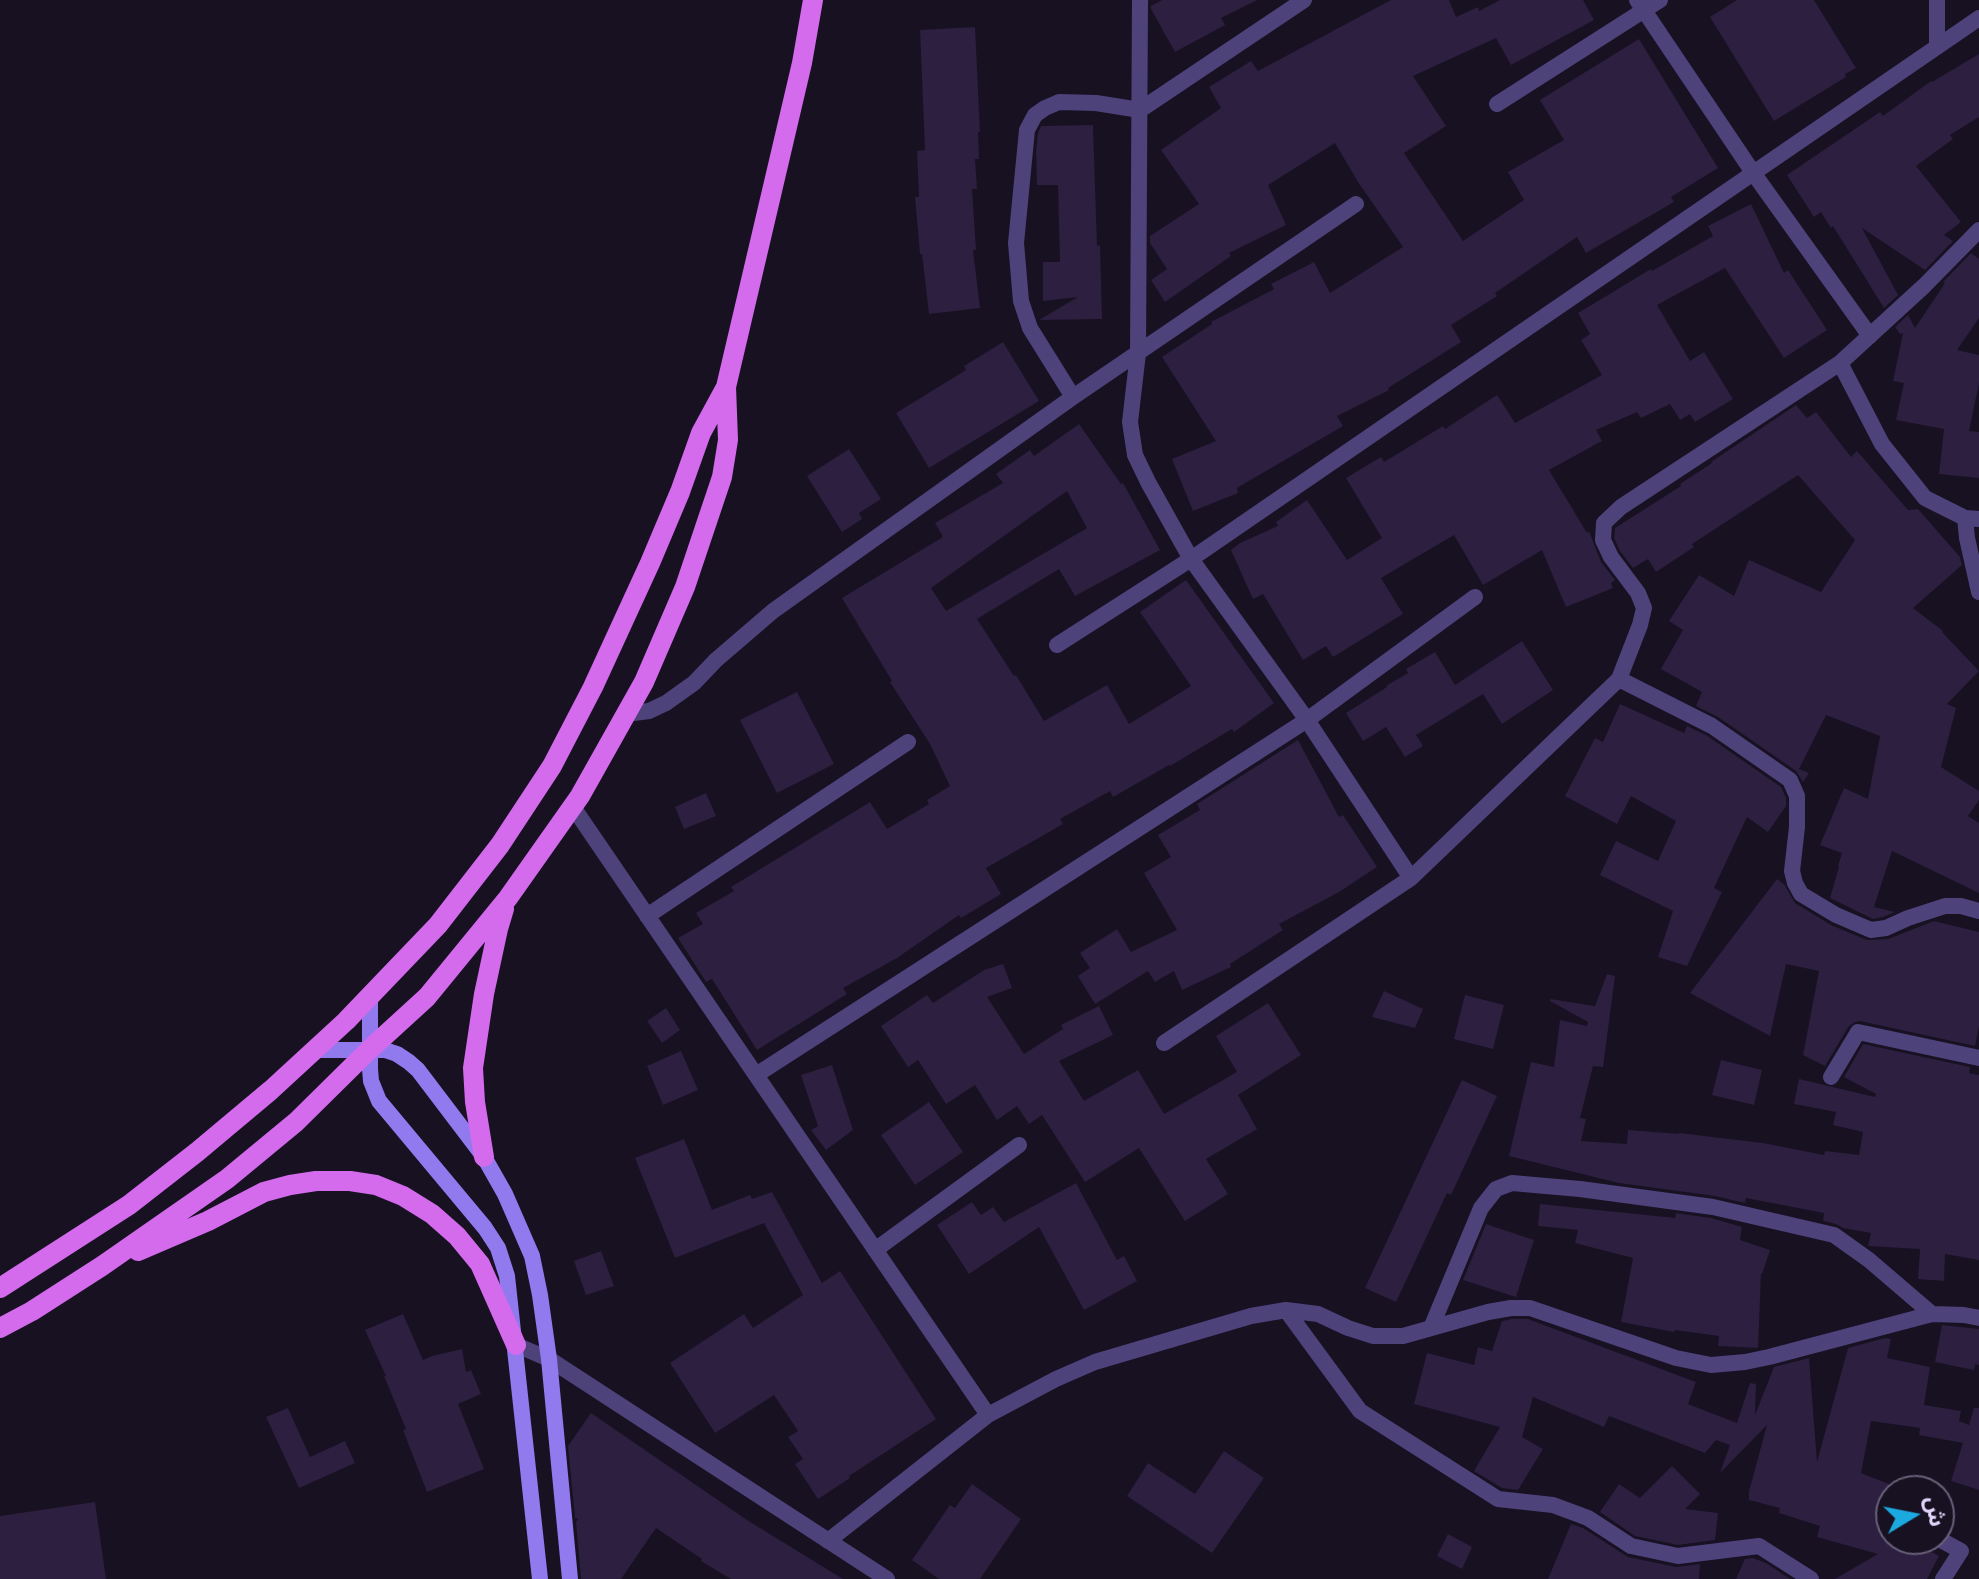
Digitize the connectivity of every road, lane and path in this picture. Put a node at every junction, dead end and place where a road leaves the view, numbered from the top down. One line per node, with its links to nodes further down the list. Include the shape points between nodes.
1 (813, 0): 17 (main road)
2 (1140, 0): 10 (street)
3 (1304, 0): 10 (street)
4 (1660, 0): 6 (street)
5 (1937, 0): 8 (street)
6 (1640, 6): 9 (street); 11 (street)
7 (1979, 18): 8 (street)
8 (1937, 47): 11 (street)
9 (1497, 104)
10 (1140, 110): 15 (street); 18 (street, via 1059,102 1035,115 1027,130 1016,243 1021,301 1030,328)
11 (1754, 174): 14 (street); 20 (street)
12 (1356, 204): 15 (street)
13 (1979, 230): 14 (street)
14 (1870, 336): 16 (street)
15 (1138, 353): 18 (street); 20 (street, via 1130,422 1135,455)
16 (1840, 363): 19 (street, via 1882,444 1925,498); 24 (street, via 1604,523 1603,540 1611,557 1644,608)
17 (726, 387): 25 (main road, via 728,440 722,477 685,587); 33 (main road, via 701,433 650,563 552,766 438,925)
18 (1073, 397): 25 (street, via 773,611 666,703)
19 (1972, 519): 21 (street, via 1967,538)
20 (1191, 559): 23 (street); 26 (street)
21 (1979, 592)
22 (1475, 597): 26 (street)
23 (1057, 645)
24 (1619, 679): 29 (street); 31 (street, via 1712,726 1790,780 1797,796 1792,871 1801,894 1871,930 1945,906)
25 (626, 714): 28 (main road)
26 (1307, 720): 29 (street); 38 (street)
27 (908, 742): 32 (street)
28 (573, 807): 30 (main road); 32 (street)
29 (1411, 878): 34 (street)
30 (508, 898): 36 (main road, via 427,997); 41 (main road, via 484,994 473,1068)
31 (1979, 911)
32 (647, 916): 38 (street)
33 (370, 997): 35 (main road); 36 (street)
34 (1164, 1043)
35 (314, 1050): 36 (street); 44 (main road, via 129,1205)
36 (369, 1050): 41 (street, via 397,1054 418,1070); 43 (main road, via 296,1122 227,1179); 50 (street, via 371,1081 379,1101 498,1248)
37 (1979, 1058): 39 (street, via 1858,1032)
38 (756, 1075): 42 (street)
39 (1831, 1077)
40 (1019, 1145): 42 (street)
41 (484, 1157): 51 (street, via 532,1256)
42 (875, 1250): 52 (street)
43 (102, 1266): 48 (main road); 50 (main road, via 264,1192 316,1181 376,1185 423,1208 457,1236 480,1264)
44 (0, 1288)
45 (1286, 1310): 49 (street, via 1318,1314 1373,1336 1403,1336); 52 (street, via 1095,1362); 58 (street, via 1360,1411 1498,1499 1553,1505 1588,1518 1631,1546 1678,1556 1759,1546)
46 (1932, 1314): 47 (street); 49 (street, via 1769,1357 1711,1365 1530,1308 1488,1312); 49 (street, via 1834,1235 1713,1207 1512,1183 1496,1189 1481,1208)
47 (1979, 1318)
48 (0, 1328)
49 (1431, 1328)
50 (516, 1345): 51 (street); 55 (street)
51 (549, 1359): 53 (street); 56 (street)
52 (988, 1415): 53 (street)
53 (828, 1541): 57 (street)
54 (1955, 1548): 59 (street, via 1961,1551)
55 (540, 1579)
56 (570, 1579)
57 (887, 1579)
58 (1811, 1579)
59 (1943, 1579)

